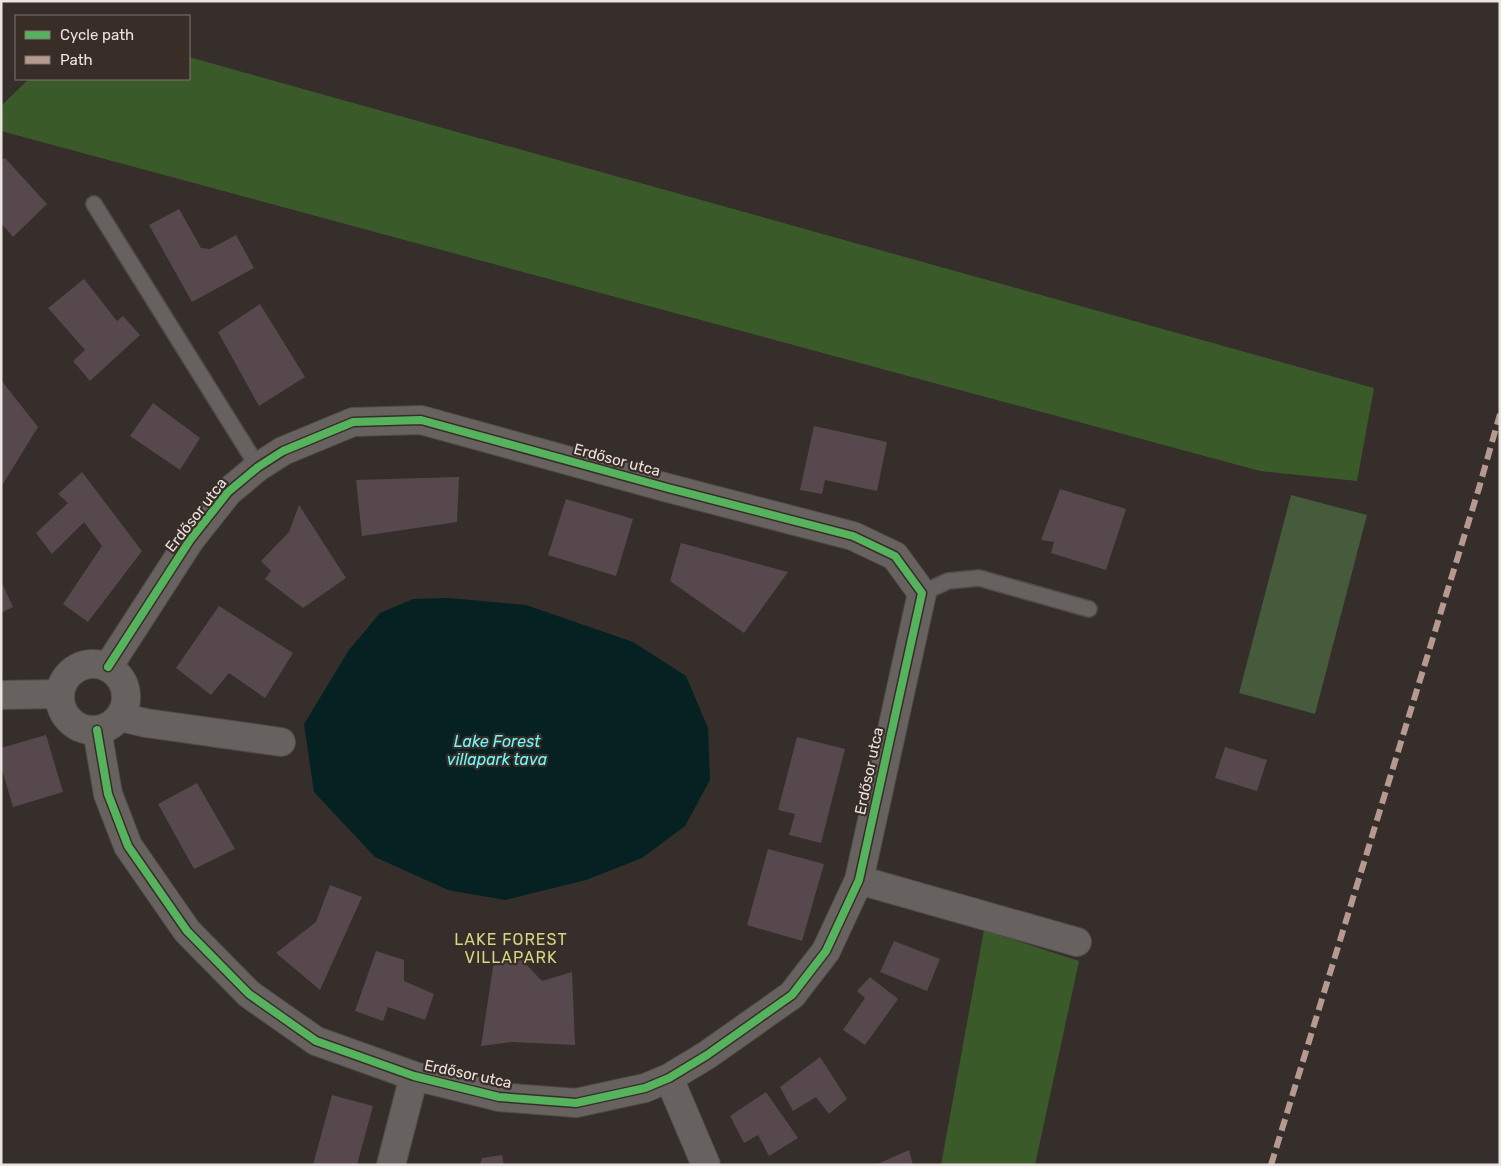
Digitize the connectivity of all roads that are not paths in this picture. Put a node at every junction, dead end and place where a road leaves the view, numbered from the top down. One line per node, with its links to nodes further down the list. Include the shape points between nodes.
1 (94, 204): 2 (lane)
2 (258, 467): 3 (street, Erdősor utca, via 283,451 353,422 421,420 853,536 895,556); 5 (street, Erdősor utca, via 228,492 190,540)
3 (922, 593): 4 (lane, via 948,581 979,578); 10 (street, Erdősor utca)
4 (1089, 609)
5 (108, 667): 6 (street, via 82,665 63,682); 8 (street, Erdősor utca, via 117,674 126,695 125,706)
6 (59, 694): 7 (street); 8 (street, via 60,706 74,725 85,729)
7 (1, 695)
8 (108, 723): 9 (street, via 146,723); 12 (street, Erdősor utca, via 108,794 128,846 188,931 249,994 316,1041)
9 (281, 742)
10 (859, 880): 11 (street); 13 (street, Erdősor utca, via 826,950 792,994)
11 (1077, 942)
12 (414, 1076): 13 (street, Erdősor utca, via 499,1098 576,1102 645,1088); 14 (street, Erdősor utca)
13 (669, 1078): 15 (street)
14 (391, 1165)
15 (706, 1165)

